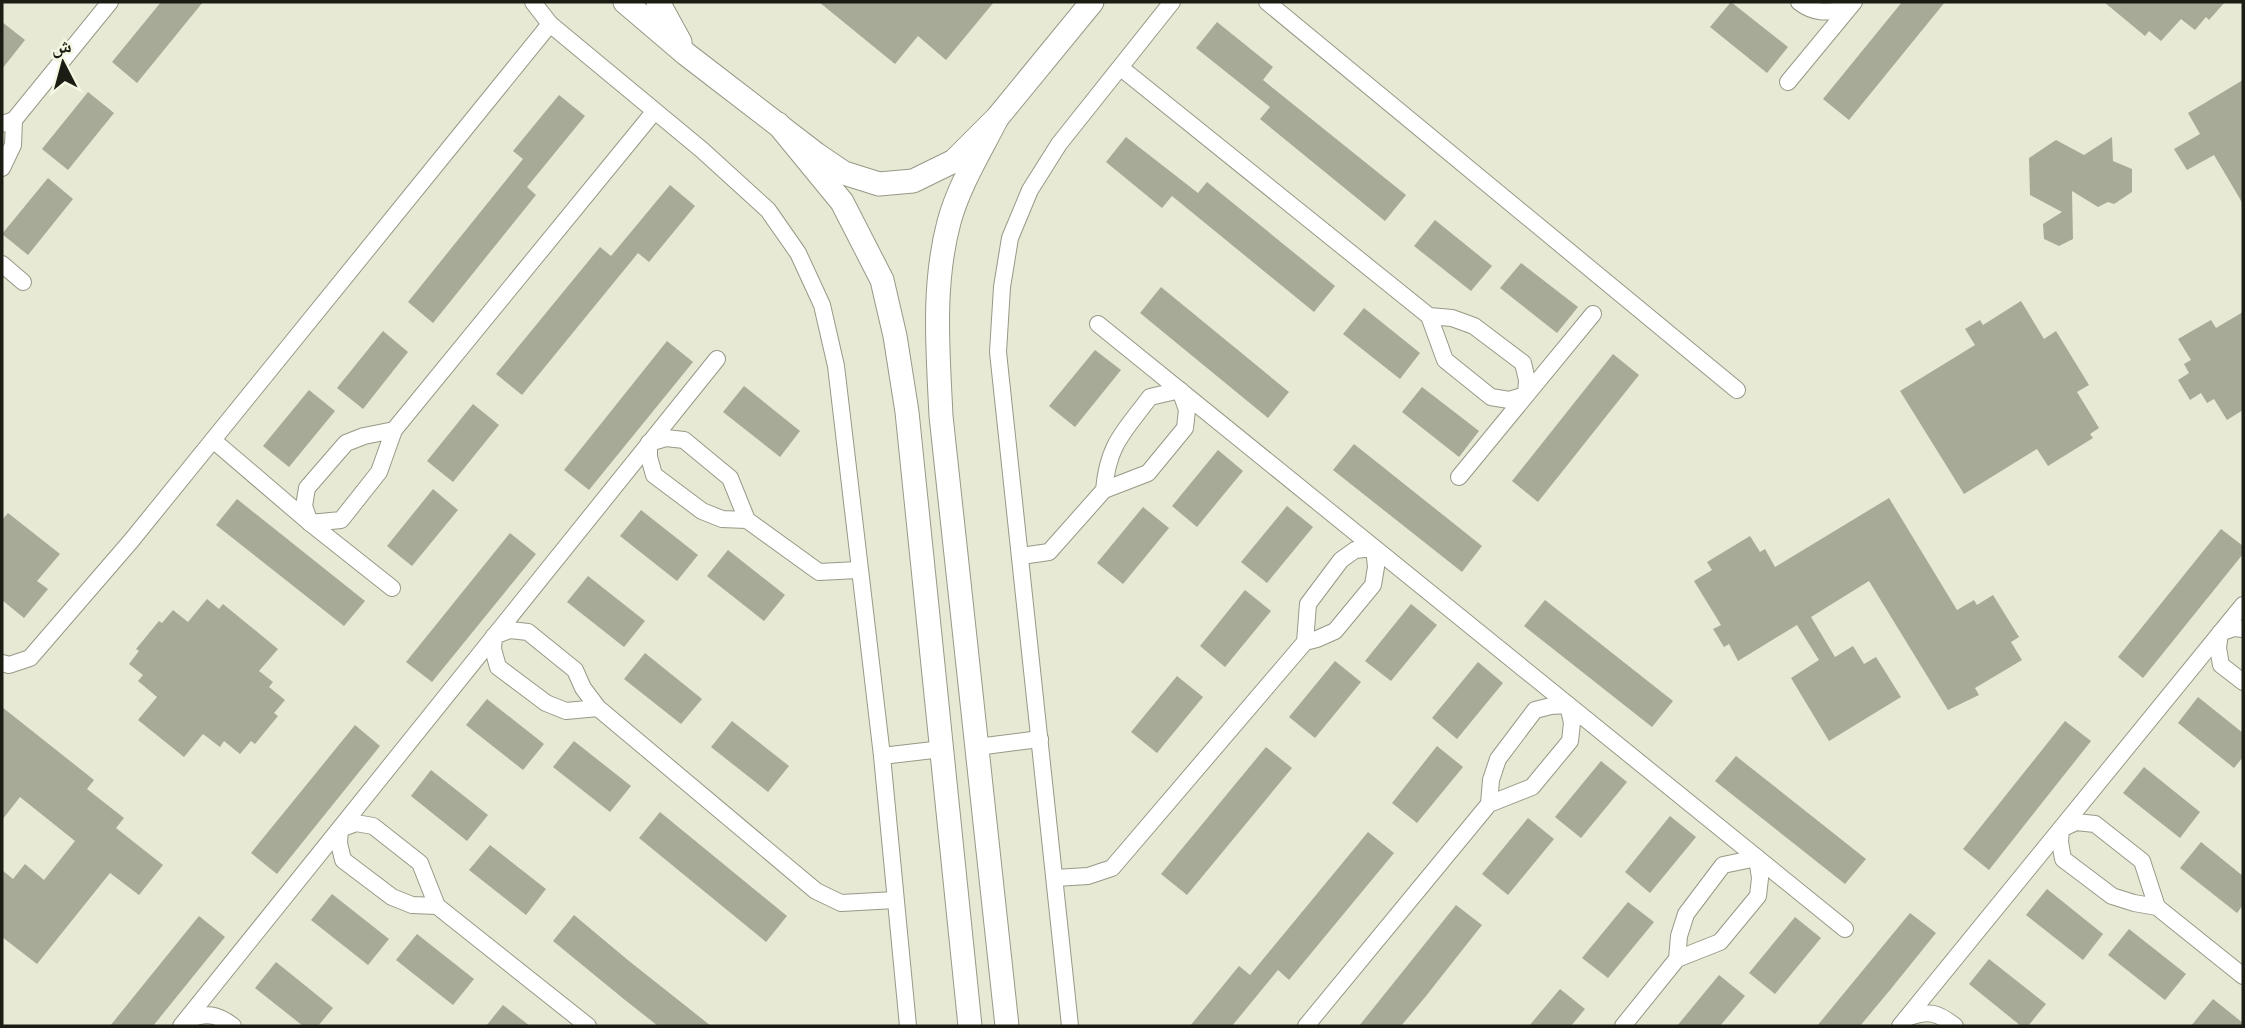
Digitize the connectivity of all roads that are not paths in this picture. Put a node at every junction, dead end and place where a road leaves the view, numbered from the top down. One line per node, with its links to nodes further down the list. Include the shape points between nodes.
1 (110, 2): 16 (street)
2 (533, 2): 10 (street)
3 (625, 2): 11 (main road)
4 (658, 2): 11 (main road)
5 (1093, 2): 15 (main road)
6 (1172, 2): 12 (street)
7 (1267, 2): 26 (street)
8 (1799, 2): 9 (street, via 1809,10 1827,12)
9 (1849, 4): 13 (street)
10 (550, 24): 14 (street); 29 (street)
11 (686, 54): 17 (main road)
12 (1121, 68): 22 (street); 38 (street, via 1059,144 1030,190 1010,238 998,352)
13 (1788, 82)
14 (654, 112): 28 (street); 39 (street, via 768,210 798,253 822,304 835,366)
15 (997, 118): 17 (main road, via 954,161 913,181 879,184 844,173); 33 (main road, via 964,183 940,263 937,330)
16 (8, 122): 18 (street, via 13,145)
17 (778, 124): 34 (main road, via 842,202 882,280 907,412)
18 (2, 168)
19 (2, 264): 20 (street)
20 (23, 282)
21 (1593, 314): 27 (street)
22 (1429, 316): 27 (street, via 1474,326 1523,363); 27 (street, via 1445,360 1491,397 1509,400)
23 (1098, 324): 25 (street)
24 (717, 359): 30 (street)
25 (1180, 390): 32 (street, via 1150,397 1113,446); 32 (street, via 1187,410 1185,428 1148,473); 37 (street)
26 (1737, 390)
27 (1526, 395): 31 (street)
28 (394, 430): 36 (street, via 379,472 341,520); 36 (street, via 346,443 307,488 304,506)
29 (213, 440): 36 (street); 46 (street, via 30,658)
30 (649, 443): 35 (street, via 654,475 702,511 722,519); 35 (street, via 666,438 684,440 730,478); 44 (street)
31 (1459, 477)
32 (1104, 490): 38 (street, via 1049,552)
33 (951, 502): 34 (main road); 51 (main road)
34 (917, 505): 52 (main road)
35 (747, 520): 39 (street, via 820,572)
36 (310, 523): 40 (street)
37 (1374, 548): 45 (street, via 1373,585 1335,631); 45 (street, via 1354,550 1341,559 1308,604); 48 (street)
38 (1021, 555): 50 (street)
39 (858, 570): 53 (street)
40 (393, 588)
41 (2243, 605): 43 (street)
42 (2243, 629): 43 (street)
43 (2220, 633): 47 (street, via 2221,665); 56 (street)
44 (495, 636): 49 (street, via 510,629 528,632 575,670); 49 (street, via 498,667 546,703 566,711); 55 (street)
45 (1305, 642): 58 (street, via 1112,868 1088,876)
46 (2, 663)
47 (2243, 682)
48 (1568, 705): 54 (street, via 1535,710 1498,759); 54 (street, via 1570,741 1532,787); 57 (street)
49 (598, 708): 59 (street, via 816,891 841,903)
50 (1040, 739): 51 (street); 58 (street)
51 (977, 747): 65 (main road)
52 (942, 749): 53 (street); 66 (main road)
53 (882, 756): 59 (street)
54 (1489, 804): 75 (street)
55 (340, 829): 60 (street, via 343,860 392,897 412,905); 60 (street, via 356,823 373,826 420,863); 67 (street)
56 (2061, 829): 61 (street, via 2063,859 2112,896); 61 (street, via 2076,822 2095,824 2142,861); 68 (street)
57 (1757, 858): 62 (street); 63 (street, via 1723,865 1686,915); 63 (street, via 1758,897 1720,942)
58 (1055, 878): 74 (street)
59 (895, 900): 71 (street)
60 (437, 906): 70 (street)
61 (2157, 907): 64 (street)
62 (1845, 929)
63 (1677, 959): 76 (street)
64 (2243, 976)
65 (1002, 986): 66 (main road); 73 (main road)
66 (967, 989): 72 (main road)
67 (184, 1024): 69 (street, via 202,1013 220,1016)
68 (1904, 1024): 77 (street, via 1921,1013 1940,1014)
69 (233, 1026)
70 (588, 1026)
71 (908, 1026)
72 (970, 1026)
73 (1007, 1026)
74 (1070, 1026)
75 (1306, 1026)
76 (1623, 1026)
77 (1955, 1026)

